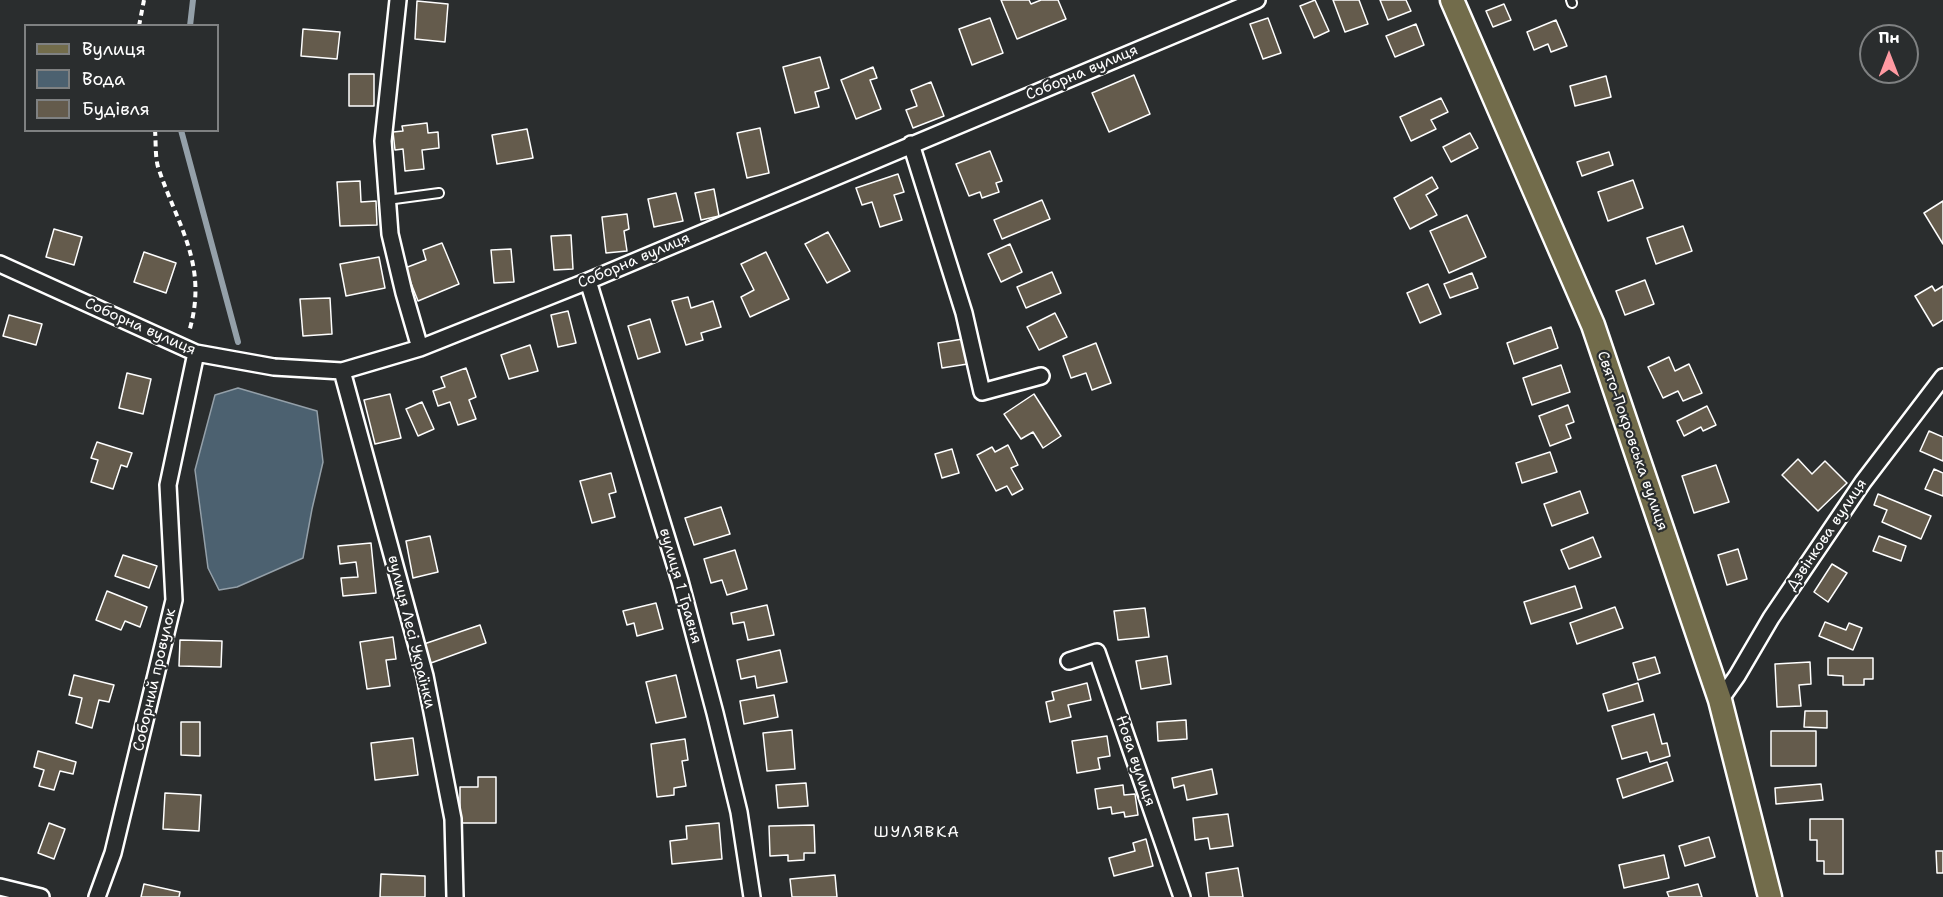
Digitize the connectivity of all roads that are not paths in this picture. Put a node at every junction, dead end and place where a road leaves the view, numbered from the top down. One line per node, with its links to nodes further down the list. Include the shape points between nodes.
1 (398, 0): 6 (street, via 383,141)
2 (1257, 0): 4 (street, Соборна вулиця)
3 (1452, 0): 15 (main road, Свято-Покровська вулиця, via 1593,325)
4 (911, 144): 8 (street, Соборна вулиця); 12 (street, via 964,313 982,392)
5 (439, 194): 6 (lane)
6 (387, 200): 9 (street, via 390,234)
7 (0, 264): 10 (street, Соборна вулиця)
8 (588, 281): 9 (street, Соборна вулиця); 20 (street, вулиця 1 Травня, via 680,581 739,812)
9 (420, 348): 11 (street, Соборна вулиця)
10 (190, 350): 11 (street, Соборна вулиця, via 274,367); 18 (street, Соборний провулок, via 168,485 174,600 113,853)
11 (342, 370): 19 (street, вулиця Лесі Українки, via 425,676 453,819)
12 (1041, 376)
13 (1943, 377): 15 (street, Дзвінкова вулиця, via 1863,482)
14 (1069, 661): 21 (street, Нова вулиця, via 1097,652)
15 (1720, 700): 22 (main road, Свято-Покровська вулиця)
16 (0, 887): 17 (street)
17 (41, 897)
18 (97, 897)
19 (455, 897)
20 (752, 897)
21 (1182, 897)
22 (1770, 897)

